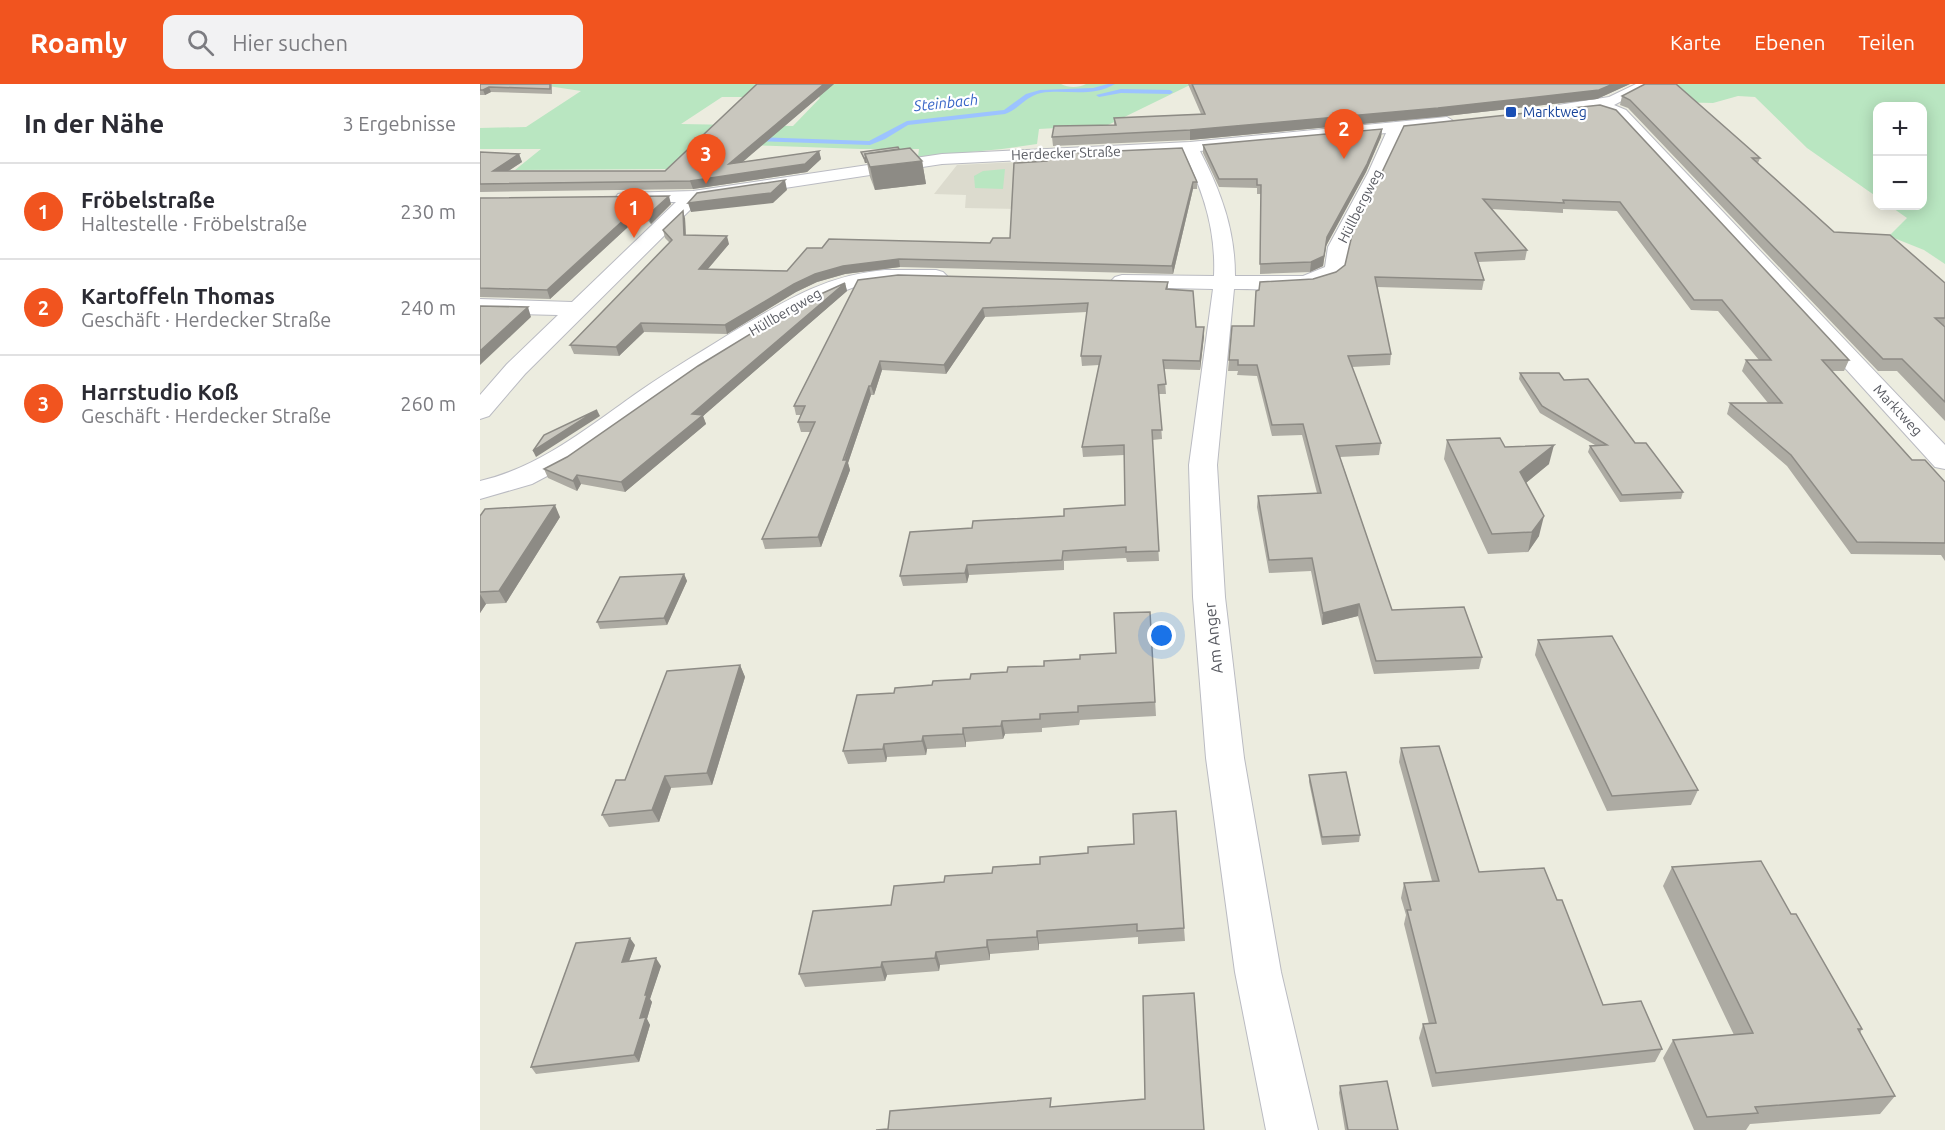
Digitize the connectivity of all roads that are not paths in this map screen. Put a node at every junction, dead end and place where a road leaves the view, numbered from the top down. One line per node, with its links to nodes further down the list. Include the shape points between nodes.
1 (1647, 84): 2 (street)
2 (1600, 105): 3 (street); 15 (street, Marktweg, via 1622,113)
3 (1538, 112)
4 (1467, 120): 5 (street, Herdecker Straße)
5 (1396, 127): 6 (street, Herdecker Straße); 11 (street, Hüllbergweg, via 1338,247 1335,270 1314,280)
6 (1190, 147): 7 (street, Herdecker Straße, via 942,159); 11 (street, Am Anger, via 1211,190 1220,220)
7 (693, 196): 8 (street, Herdecker Straße); 13 (street)
8 (611, 198)
9 (960, 277): 16 (street, Hüllbergweg, via 879,276 819,291 636,405 555,464 511,483)
10 (1104, 281): 11 (street, Hüllbergweg)
11 (1224, 284): 17 (street, Am Anger, via 1203,465 1209,597 1225,758 1258,972)
12 (480, 306): 13 (street)
13 (576, 309): 14 (street)
14 (480, 411)
15 (1945, 461)
16 (480, 490)
17 (1292, 1130)

